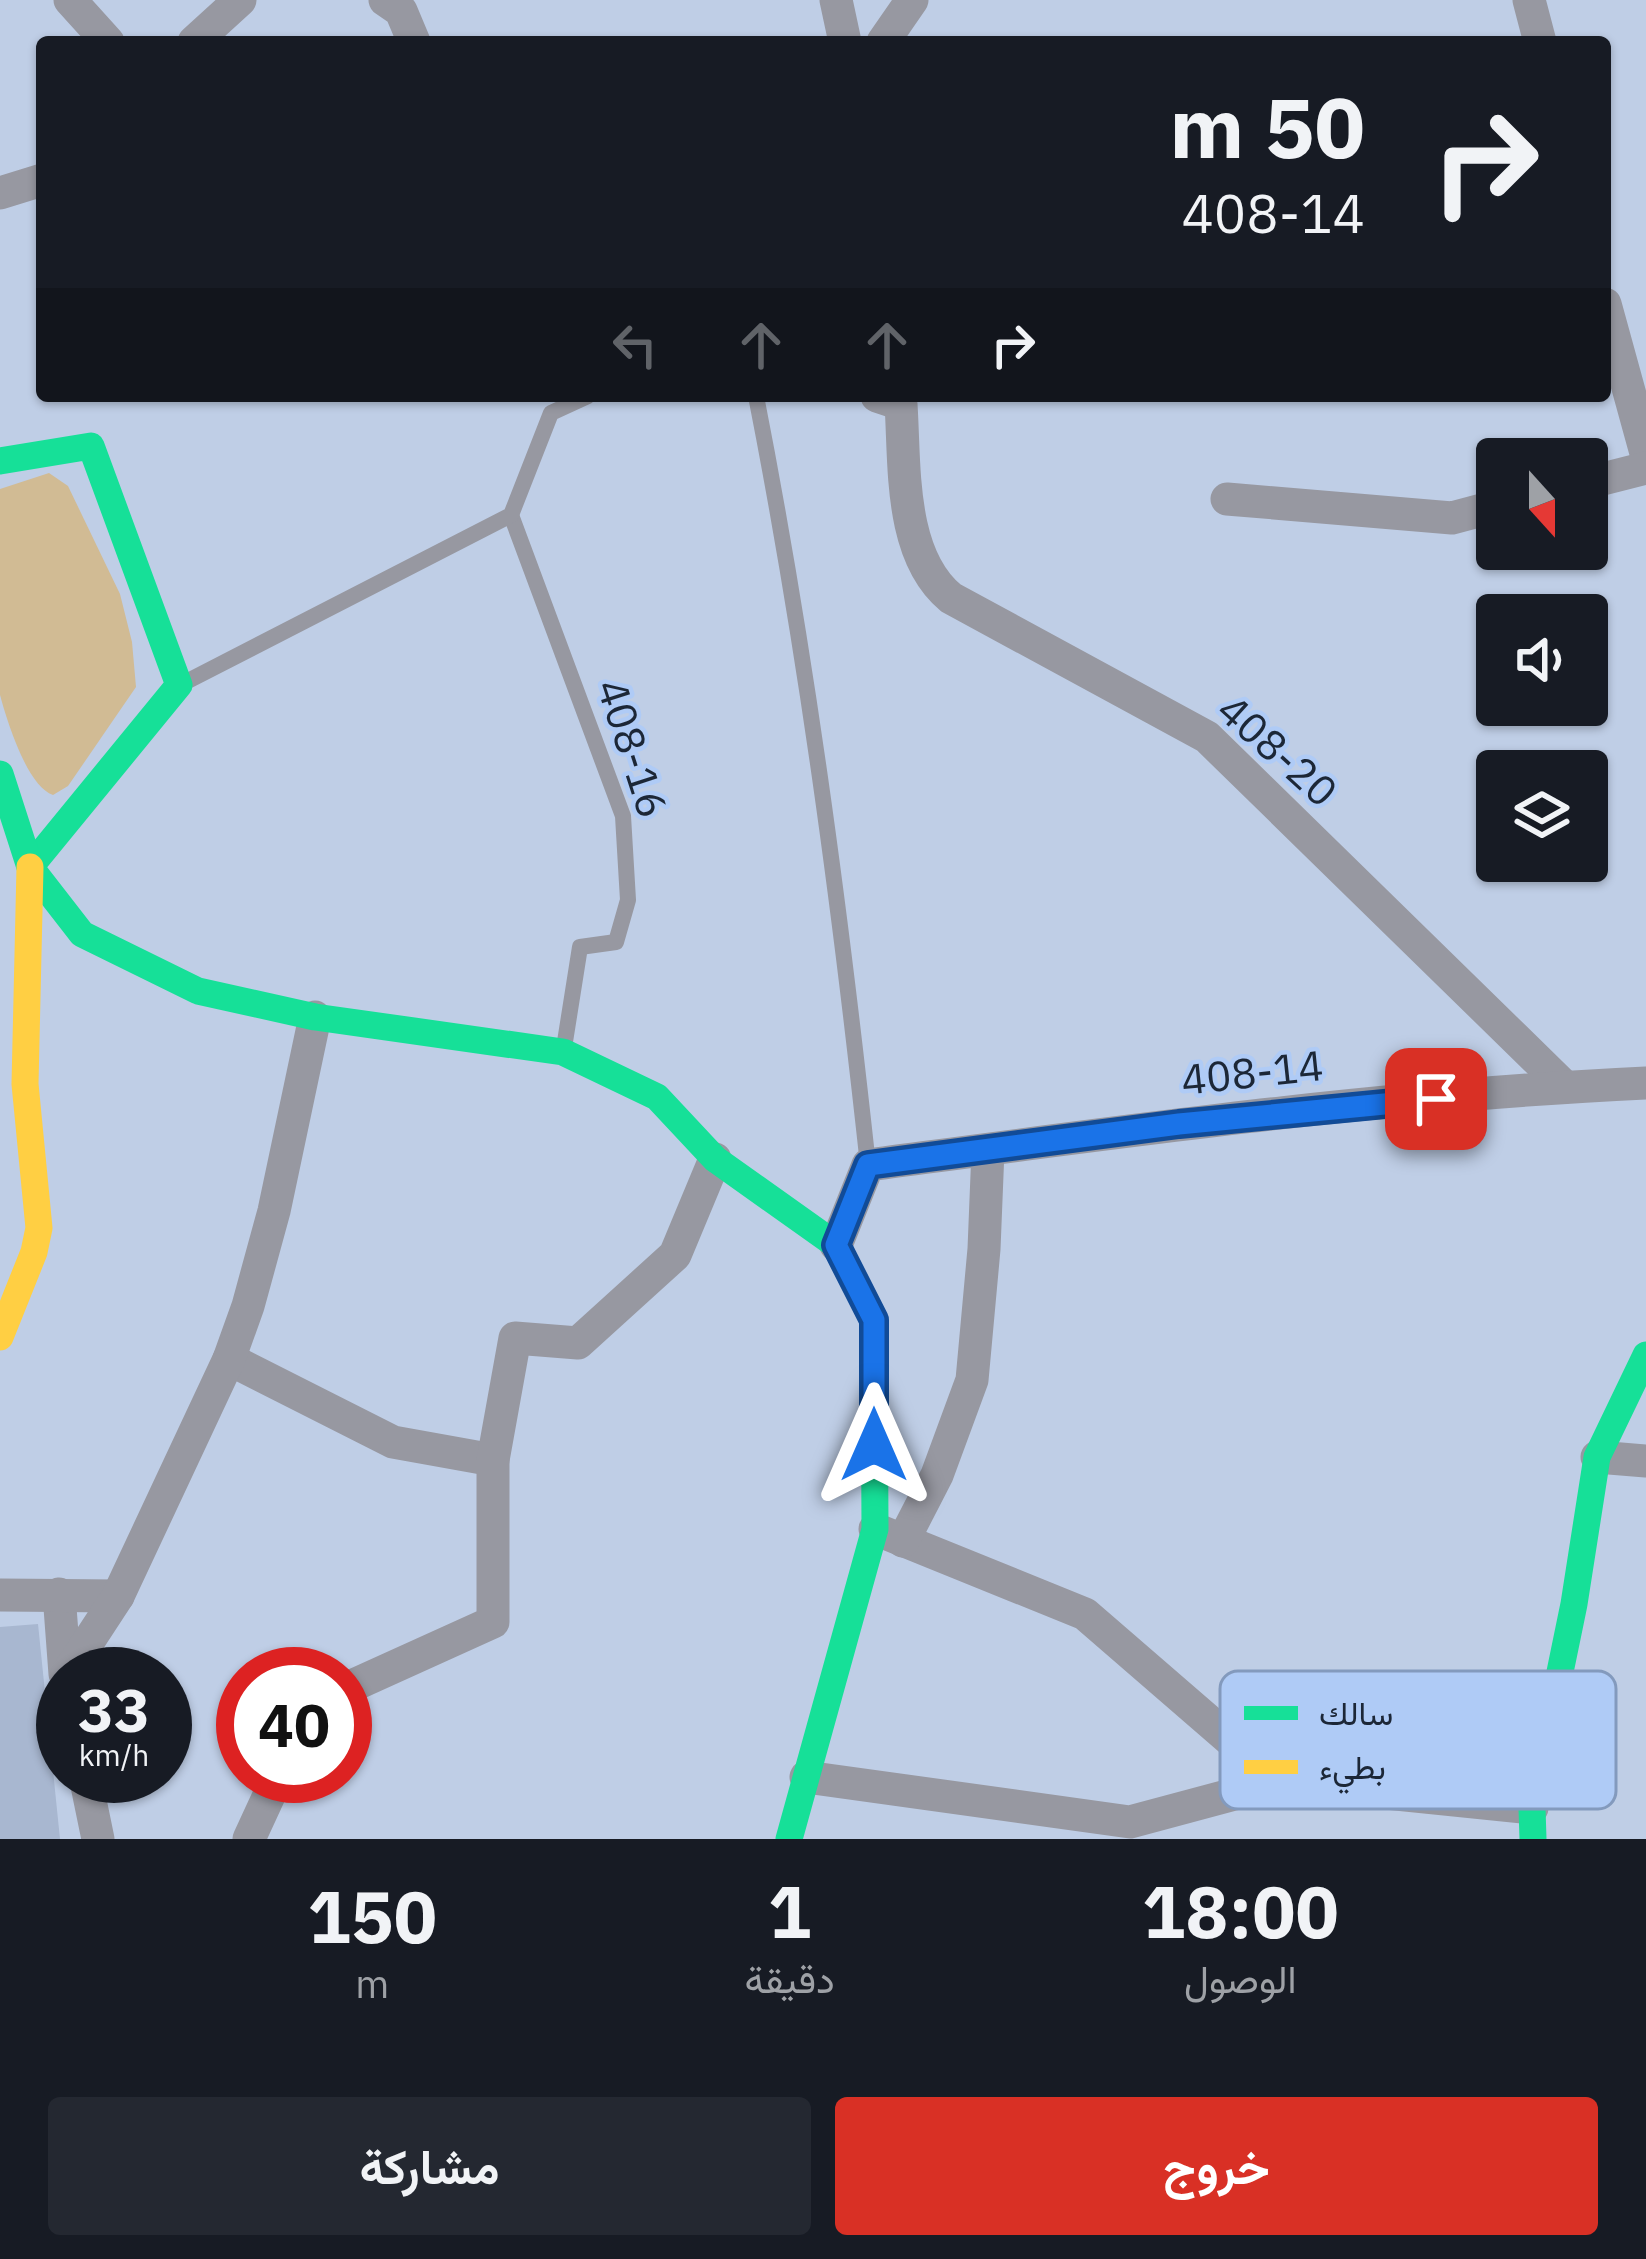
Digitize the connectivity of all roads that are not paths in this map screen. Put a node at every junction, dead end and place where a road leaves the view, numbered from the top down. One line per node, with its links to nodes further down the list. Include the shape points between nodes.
1 (70, 0): 7 (street)
2 (240, 0): 8 (street)
3 (385, 0): 9 (street)
4 (836, 0): 10 (street)
5 (912, 0): 11 (street)
6 (1529, 0): 12 (street)
7 (102, 36)
8 (201, 36)
9 (411, 36)
10 (844, 36)
11 (887, 36)
12 (1538, 36)
13 (36, 182): 14 (street)
14 (0, 193)
15 (1611, 326): 19 (street)
16 (575, 402): 24 (lane, via 551,413)
17 (757, 402): 34 (lane, via 810,695)
18 (895, 402): 31 (street, 408-20, via 920,559 934,584 1207,737)
19 (1645, 450): 21 (street)
20 (0, 461): 25 (street, via 92,446)
21 (1608, 471)
22 (1227, 499): 23 (street, via 1451,518)
23 (1476, 511)
24 (512, 515): 25 (lane); 29 (lane, 408-16, via 627,843 628,899 616,942 580,947)
25 (179, 685): 27 (street)
26 (0, 774): 27 (street)
27 (30, 866): 28 (street, via 82,934 198,991); 36 (street, via 25,1084 39,1228)
28 (315, 1018): 29 (street); 38 (street, via 274,1210)
29 (563, 1052): 33 (street, via 657,1097)
30 (1646, 1083): 31 (street, 408-14)
31 (1565, 1087): 32 (street, 408-14)
32 (988, 1150): 34 (street, 408-14); 42 (street, via 972,1380 938,1475)
33 (715, 1159): 35 (street); 40 (street, via 675,1255 578,1343 515,1338)
34 (868, 1165): 35 (street)
35 (836, 1245): 42 (street, via 874,1320)
36 (0, 1337)
37 (1646, 1355): 39 (street)
38 (229, 1359): 40 (street, via 393,1442); 45 (street)
39 (1597, 1457): 41 (street); 48 (street)
40 (493, 1460): 49 (street, via 493,1622)
41 (1646, 1461)
42 (889, 1535): 50 (street, via 1084,1614); 51 (street)
43 (59, 1594): 44 (street); 45 (street); 46 (street)
44 (0, 1595)
45 (118, 1596): 47 (street)
46 (64, 1647)
47 (84, 1647)
48 (1562, 1671)
49 (372, 1677)
50 (1220, 1731)
51 (806, 1777): 57 (street); 60 (street)
52 (91, 1803): 58 (street)
53 (266, 1803): 59 (street)
54 (1220, 1804): 57 (street)
55 (1442, 1809): 56 (street)
56 (1533, 1824)
57 (1157, 1827)
58 (98, 1839)
59 (249, 1839)
60 (789, 1839)

